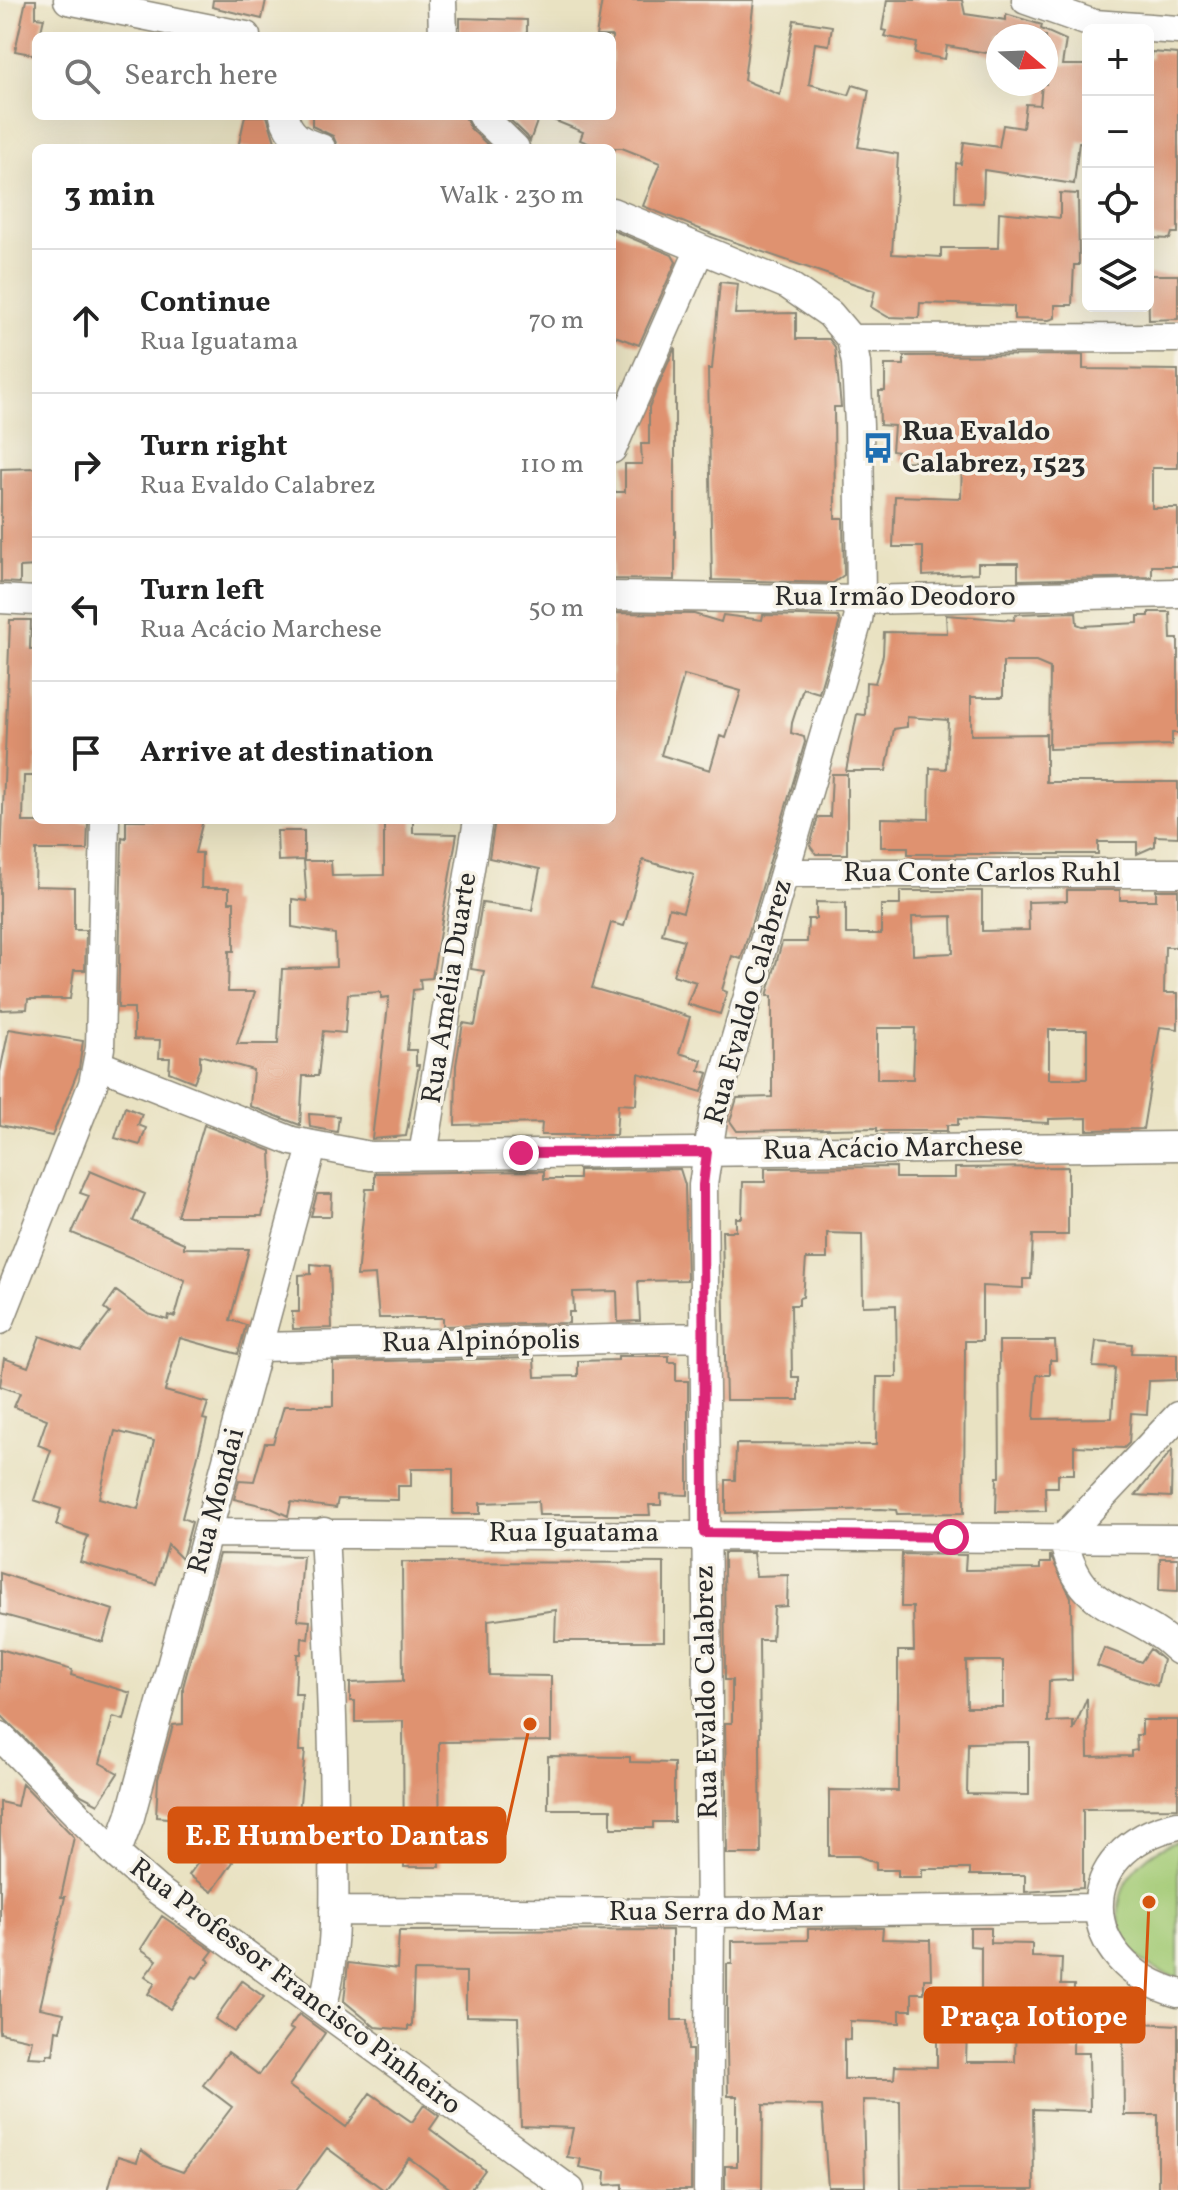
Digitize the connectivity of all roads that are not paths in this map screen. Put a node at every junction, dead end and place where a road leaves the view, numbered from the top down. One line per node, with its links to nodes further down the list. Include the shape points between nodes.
1 (68, 0): 5 (street)
2 (442, 0): 6 (street)
3 (1026, 0): 4 (street, via 1094,24)
4 (1178, 30)
5 (226, 32)
6 (443, 32)
7 (285, 120): 9 (street, via 289,132)
8 (486, 120): 10 (street)
9 (309, 144)
10 (511, 144)
11 (616, 214): 12 (street)
12 (700, 249): 14 (street, via 788,285 830,314); 15 (street)
13 (1178, 338): 14 (street)
14 (851, 339): 19 (street, Rua Evaldo Calabrez, via 858,399)
15 (616, 440)
16 (1178, 593): 19 (street, Rua Irmão Deodoro)
17 (616, 596): 19 (street, Rua Irmão Deodoro)
18 (0, 599): 20 (street)
19 (861, 600): 23 (street, Rua Evaldo Calabrez)
20 (32, 601)
21 (105, 824): 25 (street)
22 (477, 824): 29 (street, Rua Amélia Duarte)
23 (787, 873): 24 (street, Rua Conte Carlos Ruhl); 28 (street, Rua Evaldo Calabrez, via 714,1113)
24 (1178, 873)
25 (97, 1064): 27 (street, Rua Acácio Marchese); 30 (street)
26 (1178, 1146): 28 (street, Rua Acácio Marchese)
27 (312, 1147): 29 (street, Rua Acácio Marchese, via 370,1156); 32 (street, Rua Mondai)
28 (707, 1152): 29 (street, Rua Acácio Marchese); 31 (street, Rua Evaldo Calabrez)
29 (423, 1155)
30 (0, 1320)
31 (704, 1337): 32 (street, Rua Alpinópolis); 36 (street, Rua Evaldo Calabrez)
32 (259, 1347): 35 (street, Rua Mondai)
33 (1178, 1416): 37 (street)
34 (324, 1532): 35 (street, Rua Iguatama); 36 (street, Rua Iguatama); 44 (street, via 334,1727)
35 (209, 1533): 42 (street, Rua Mondai)
36 (704, 1533): 37 (street, Rua Iguatama); 45 (street, Rua Evaldo Calabrez)
37 (1063, 1538): 38 (street, Rua Iguatama); 39 (street, via 1086,1593)
38 (1178, 1539)
39 (1178, 1650)
40 (0, 1736): 42 (street, Rua Professor Francisco Pinheiro)
41 (1178, 1825): 43 (street, via 1150,1832 1120,1854)
42 (116, 1854): 47 (street, Rua Professor Francisco Pinheiro, via 156,1889)
43 (1097, 1908): 45 (street, Rua Serra do Mar); 46 (street, via 1100,1928 1112,1949 1135,1972)
44 (334, 1911): 45 (street, Rua Serra do Mar); 47 (street, via 331,1977)
45 (710, 1913): 49 (street, Rua Evaldo Calabrez)
46 (1178, 1993)
47 (322, 2008): 48 (street, Rua Professor Francisco Pinheiro)
48 (570, 2190)
49 (708, 2190)

